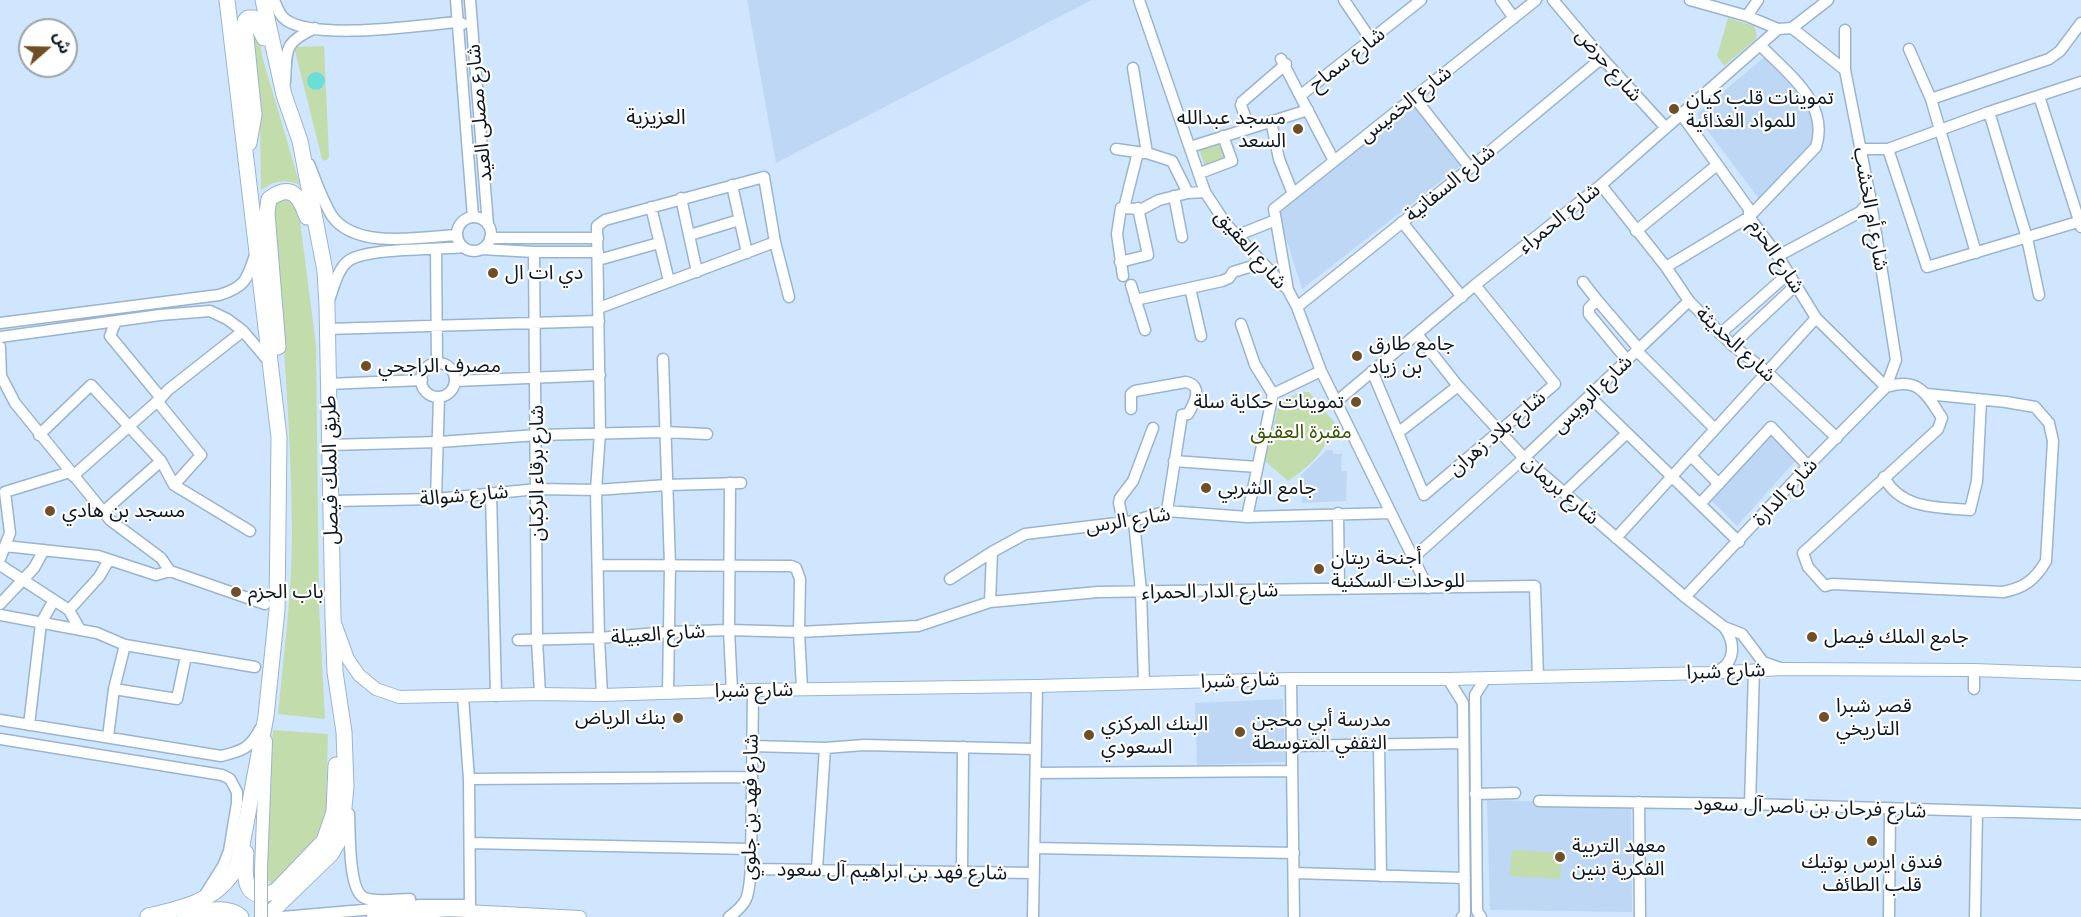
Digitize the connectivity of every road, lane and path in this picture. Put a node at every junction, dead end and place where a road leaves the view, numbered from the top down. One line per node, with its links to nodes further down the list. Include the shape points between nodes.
1 (227, 0): 50 (highway)
2 (263, 0): 31 (highway, طريق الملك فيصل)
3 (274, 0): 20 (street, via 284,18)
4 (456, 0): 17 (street, شارع مصلى العيد)
5 (470, 0): 19 (street, شارع مصلى العيد)
6 (1139, 0): 45 (street, شارع العقيق)
7 (1344, 0): 24 (street)
8 (1501, 0): 16 (street)
9 (1536, 0): 16 (street, شارع الخميس)
10 (1553, 0): 27 (street, شارع حرض)
11 (1690, 0): 15 (street)
12 (1758, 0): 15 (street)
13 (1828, 0): 21 (street)
14 (1418, 1): 24 (street, شارع سماح)
15 (1747, 16): 22 (street)
16 (1514, 18): 34 (street, شارع الخميس)
17 (459, 22): 19 (street); 20 (street, via 357,30); 67 (street, شارع مصلى العيد)
18 (2081, 23): 35 (street, via 2049,59)
19 (472, 27): 72 (street, شارع مصلى العيد)
20 (315, 28): 31 (street, via 290,43)
21 (1792, 28): 22 (street); 29 (street)
22 (1778, 29): 25 (street, شارع الحمراء)
23 (1845, 30): 29 (street, شارع أم الخشب)
24 (1371, 40): 32 (street, شارع سماح)
25 (1760, 45): 38 (street, شارع الحمراء); 68 (street, via 1810,98 1820,134 1816,147)
26 (1908, 49): 35 (street)
27 (1602, 58): 41 (street, شارع حرض); 53 (street, شارع السفانية)
28 (1133, 68): 49 (street)
29 (1845, 70): 47 (street, شارع أم الخشب)
30 (2081, 82): 33 (street)
31 (283, 87): 44 (highway, طريق الملك فيصل); 50 (highway, via 256,20 248,18 245,28 254,115)
32 (1301, 95): 36 (street); 40 (street, via 1283,61 1242,102)
33 (2039, 96): 37 (street); 71 (street)
34 (1414, 97): 51 (street, شارع الخميس); 53 (street)
35 (1931, 99): 42 (street)
36 (1308, 110): 39 (street); 51 (street)
37 (1989, 112): 42 (street); 80 (street)
38 (1681, 114): 41 (street, شارع الحمراء); 52 (street, شارع الحزم)
39 (1271, 121): 40 (street); 59 (street)
40 (1249, 128): 43 (street)
41 (1666, 128): 56 (street, شارع الحمراء)
42 (1940, 132): 48 (street); 88 (street)
43 (1223, 136): 45 (street); 54 (street, via 1232,161)
44 (300, 141): 74 (street, via 333,218 346,229 377,238); 95 (highway, طريق الملك فيصل)
45 (1190, 147): 54 (street, شارع العقيق)
46 (1116, 149): 49 (street)
47 (1860, 149): 48 (street); 60 (street, شارع أم الخشب)
48 (1888, 149): 88 (street, via 1927,267)
49 (1142, 153): 58 (street, via 1172,160); 64 (street)
50 (246, 158): 84 (highway)
51 (1334, 160): 59 (street, شارع الخميس)
52 (1717, 165): 68 (street, شارع الحزم, via 1749,209); 73 (street)
53 (1470, 168): 70 (street, شارع السفانية)
54 (1200, 172): 57 (street, شارع العقيق)
55 (732, 185): 62 (street); 69 (street); 81 (street, via 764,177)
56 (1601, 185): 73 (street, شارع الحديثة); 102 (street, شارع الحمراء)
57 (1205, 192): 58 (street); 76 (street, شارع العقيق)
58 (1188, 193): 61 (street)
59 (1293, 194): 66 (street, شارع الخميس)
60 (1870, 195): 91 (street, via 1860,212); 145 (street, شارع أم الخشب, via 1896,360)
61 (1174, 196): 65 (street); 77 (street)
62 (681, 198): 63 (street); 75 (street)
63 (651, 207): 79 (street, via 599,223); 82 (street)
64 (1124, 208): 65 (street); 92 (street, via 1120,210 1117,234)
65 (1138, 208): 92 (street, via 1148,255)
66 (1275, 215): 76 (street, شارع الخميس); 105 (street)
67 (473, 217): 72 (street); 74 (street, via 460,225)
68 (1749, 217): 91 (street, شارع الحزم); 94 (street)
69 (740, 220): 75 (street); 89 (street)
70 (1402, 222): 108 (street); 113 (street, شارع السفانية)
71 (2080, 223): 80 (street)
72 (488, 225): 78 (street)
73 (1636, 231): 94 (street, شارع الحديثة)
74 (457, 235): 83 (street)
75 (690, 235): 96 (street)
76 (1238, 235): 93 (street, شارع العقيق)
77 (1182, 237)
78 (490, 238): 79 (street); 85 (street)
79 (598, 238): 90 (street)
80 (2027, 238): 88 (street); 106 (street)
81 (775, 242): 89 (street); 107 (street)
82 (659, 243): 90 (street); 99 (street)
83 (463, 247): 85 (street, via 472,251); 86 (street)
84 (256, 249): 119 (street, via 244,284 233,291); 135 (highway)
85 (482, 249): 87 (street)
86 (436, 250): 112 (street, via 354,257 339,273); 121 (street)
87 (534, 252): 90 (street); 117 (street, شارع برقاء الركبان)
88 (1976, 252)
89 (747, 253): 96 (street)
90 (598, 256): 114 (street)
91 (1778, 256): 97 (street, شارع الحزم)
92 (1120, 262): 98 (street)
93 (1262, 263): 104 (street, via 1233,272 1222,281); 105 (street, شارع العقيق)
94 (1666, 267): 111 (street, شارع الحديثة)
95 (325, 271): 112 (highway, طريق الملك فيصل); 165 (highway, via 302,202 287,191 276,194 269,199 267,213 278,340)
96 (696, 272): 99 (street)
97 (1789, 273): 103 (street, شارع الحزم); 126 (street)
98 (1123, 276)
99 (669, 281): 114 (street)
100 (1583, 282): 110 (street)
101 (1131, 285): 109 (street)
102 (1475, 285): 108 (street, شارع الحمراء); 159 (street, شارع بلاد زهران, via 1555,384)
103 (1796, 285): 115 (street, شارع الحزم); 129 (street)
104 (1190, 288): 109 (street); 127 (street)
105 (1288, 291): 113 (street, شارع العقيق)
106 (2039, 296)
107 (789, 297)
108 (1462, 297): 125 (street, شارع الحمراء)
109 (1135, 300): 123 (street)
110 (1597, 300): 131 (street); 133 (street, via 1589,314)
111 (1689, 302): 126 (street, شارع الحديثة); 131 (street, شارع الرويس)
112 (327, 306): 122 (highway, طريق الملك فيصل)
113 (1297, 307): 136 (street, شارع العقيق)
114 (599, 308): 118 (street)
115 (1816, 318): 138 (street); 145 (street, شارع الحزم)
116 (116, 321): 124 (street, via 210,311); 128 (street); 151 (street, via 110,336)
117 (535, 321): 118 (street); 121 (street); 140 (street, شارع برقاء الركبان)
118 (599, 321): 139 (street)
119 (0, 323)
120 (1241, 324): 146 (street, via 1255,365)
121 (438, 326): 122 (street); 134 (street)
122 (327, 329): 143 (highway, طريق الملك فيصل)
123 (1144, 330)
124 (243, 331): 135 (street); 151 (street)
125 (1417, 334): 137 (street, شارع الحمراء); 144 (street, شارع بريمان)
126 (1720, 334): 129 (street, شارع الحديثة)
127 (1201, 336)
128 (0, 337)
129 (1732, 345): 138 (street, شارع الحديثة)
130 (0, 347): 163 (street, via 1,376)
131 (1638, 350): 133 (street, شارع الرويس); 156 (street)
132 (663, 359): 157 (street)
133 (1627, 360): 148 (street, شارع الرويس)
134 (437, 364): 141 (street, via 428,367); 142 (street, via 452,370)
135 (272, 365): 165 (highway)
136 (1321, 371): 146 (street); 152 (street, شارع العقيق)
137 (1372, 371): 152 (street, شارع الحمراء); 158 (street)
138 (1767, 372): 156 (street); 166 (street, شارع الحديثة)
139 (600, 375): 140 (street); 160 (street)
140 (536, 377): 142 (street); 164 (street, شارع برقاء الركبان)
141 (422, 380): 143 (street); 149 (street, via 424,390)
142 (455, 381): 149 (street, via 452,391)
143 (328, 384): 168 (highway, طريق الملك فيصل)
144 (1458, 386): 158 (street); 159 (street, شارع بريمان)
145 (1886, 387): 147 (street, via 1900,383 1917,386); 166 (street, شارع الدارة)
146 (1272, 394): 174 (street)
147 (1927, 394): 150 (street); 177 (street, via 1942,418 1938,429)
148 (1589, 396): 161 (street); 170 (street, شارع الرويس)
149 (439, 397): 167 (street)
150 (1981, 399): 177 (street, via 1977,481 1970,510 1918,505 1901,497); 177 (street, via 2035,407 2053,432 2046,561 2030,582 2003,592 1825,586 1808,567 1803,553)
151 (159, 400): 154 (street); 179 (street, via 201,455)
152 (1336, 402): 192 (street, شارع العقيق)
153 (1131, 409): 172 (street, via 1131,394 1135,391 1192,383 1196,400 1188,414 1182,415)
154 (128, 426): 163 (street, via 91,385); 171 (street); 175 (street)
155 (1153, 428): 194 (street, via 1133,481 1120,498)
156 (1715, 429): 169 (street)
157 (665, 432): 160 (street); 162 (street); 180 (street)
158 (1399, 432): 159 (street, شارع بلاد زهران, via 1424,495)
159 (1500, 432): 170 (street, شارع بريمان)
160 (600, 433): 164 (street); 182 (street)
161 (1627, 433): 176 (street); 183 (street)
162 (707, 434)
163 (39, 435): 175 (street)
164 (537, 435): 167 (street); 181 (street, شارع برقاء الركبان)
165 (279, 437): 256 (highway, via 277,603)
166 (1837, 438): 173 (street, شارع الدارة)
167 (439, 442): 168 (street); 186 (street)
168 (329, 445): 187 (highway, طريق الملك فيصل)
169 (1691, 456): 176 (street); 178 (street)
170 (1524, 458): 183 (street, شارع بريمان); 202 (street, شارع الرويس)
171 (161, 461): 179 (street); 190 (street)
172 (1174, 461): 174 (street); 189 (street)
173 (1808, 466): 178 (street, via 1771,427); 198 (street, شارع الدارة)
174 (1257, 467): 193 (street)
175 (71, 474): 184 (street); 190 (street)
176 (1673, 477): 188 (street); 197 (street)
177 (1884, 477)
178 (1719, 484): 188 (street)
179 (174, 485): 195 (street)
180 (667, 485): 182 (street, شارع شوالة); 207 (street); 208 (street, شارع شوالة, via 735,483)
181 (537, 489): 182 (street, شارع شوالة); 185 (street, شارع شوالة); 231 (street, شارع برقاء الركبان)
182 (596, 490): 206 (street)
183 (1564, 492): 197 (street, شارع بريمان)
184 (3, 493): 196 (street)
185 (491, 494): 186 (street, شارع شوالة); 254 (street)
186 (436, 499): 187 (street, شارع شوالة)
187 (332, 501): 222 (highway, طريق الملك فيصل)
188 (1700, 504): 198 (street)
189 (1167, 511): 193 (street, شارع الرس); 194 (street, شارع الرس)
190 (103, 512): 209 (street, via 161,558)
191 (1338, 513): 192 (street, شارع الرس); 193 (street, شارع الرس); 213 (street)
192 (1391, 513): 202 (street, شارع العقيق)
193 (1247, 517)
194 (1128, 521): 201 (street, شارع الرس, via 1025,534); 214 (street)
195 (250, 531)
196 (5, 533): 199 (street)
197 (1616, 538): 215 (street, شارع بريمان)
198 (1739, 542): 215 (street, شارع الدارة)
199 (5, 546): 200 (street); 203 (street)
200 (44, 550): 204 (street); 210 (street)
201 (992, 552): 211 (street, شارع الرس); 217 (street)
202 (1413, 558): 212 (street, شارع العقيق)
203 (0, 559)
204 (109, 560): 209 (street, via 156,574); 220 (street)
205 (0, 565): 210 (street)
206 (598, 565): 207 (street); 229 (street)
207 (670, 565): 208 (street); 227 (street)
208 (731, 566): 226 (street); 228 (street, via 796,568 800,579)
209 (170, 571): 219 (street)
210 (24, 579): 216 (street); 218 (street)
211 (950, 579)
212 (1428, 588): 213 (street, شارع الدار الحمراء); 240 (street, شارع الدار الحمراء, via 1535,586)
213 (1339, 589): 214 (street, شارع الدار الحمراء)
214 (1141, 592): 217 (street, شارع الدار الحمراء); 244 (street)
215 (1685, 597): 224 (street, شارع بريمان)
216 (54, 600): 220 (street); 223 (street)
217 (990, 602): 228 (street, شارع الدار الحمراء, via 918,626)
218 (0, 603)
219 (265, 604)
220 (69, 610): 225 (street)
221 (0, 615): 223 (street)
222 (333, 617): 255 (main road, شارع شبرا, via 348,659 376,689 399,697); 259 (highway, طريق الملك فيصل, via 335,672)
223 (41, 623): 225 (street); 258 (street)
224 (1724, 627): 235 (street, شارع بريمان, via 1742,634 1763,662); 238 (street, via 1733,649 1729,661 1720,670)
225 (80, 630): 232 (street)
226 (729, 630): 227 (street, شارع العبيلة); 228 (street, شارع العبيلة); 250 (street)
227 (668, 632): 229 (street, شارع العبيلة); 251 (street)
228 (799, 632): 247 (street)
229 (599, 638): 231 (street, شارع العبيلة); 253 (street)
230 (518, 640): 231 (street, شارع العبيلة)
231 (537, 640): 252 (street, شارع برقاء الركبان)
232 (125, 645): 233 (street); 246 (street)
233 (186, 656): 234 (street); 246 (street, via 177,699)
234 (255, 667)
235 (1783, 669): 236 (main road, شارع شبرا); 237 (main road, شارع شبرا)
236 (1754, 670): 238 (main road, شارع شبرا); 278 (street)
237 (1974, 670): 239 (main road, شارع شبرا); 248 (street)
238 (1708, 673): 240 (main road, شارع شبرا)
239 (2081, 674)
240 (1538, 677): 241 (main road, شارع شبرا)
241 (1486, 678): 243 (main road, شارع شبرا); 275 (street, via 1475,695)
242 (1291, 679): 243 (main road, شارع شبرا); 244 (main road, شارع شبرا); 265 (street)
243 (1448, 679): 262 (street, via 1463,703)
244 (1144, 683): 245 (main road, شارع شبرا)
245 (1037, 686): 247 (main road, شارع شبرا); 268 (street)
246 (114, 689): 260 (street)
247 (802, 689): 249 (main road, شارع شبرا)
248 (1974, 689)
249 (753, 690): 250 (main road, شارع شبرا); 264 (street, شارع فهد بن جلوي)
250 (732, 691): 251 (main road, شارع شبرا)
251 (668, 693): 253 (main road, شارع شبرا)
252 (540, 694): 253 (main road, شارع شبرا); 254 (main road, شارع شبرا)
253 (602, 695)
254 (496, 696): 255 (main road, شارع شبرا)
255 (463, 697): 272 (street)
256 (267, 716): 260 (street, via 254,742 221,756); 280 (highway); 298 (main road, bridge, via 261,869)
257 (0, 720): 258 (street)
258 (29, 724): 260 (street)
259 (344, 735): 273 (highway, طريق الملك فيصل); 280 (highway, via 337,755 334,812 324,841 276,891 268,894 252,892 244,874)
260 (108, 737)
261 (0, 739): 295 (street, via 230,779 237,792 237,803 229,851)
262 (1462, 743): 263 (street); 293 (street)
263 (1379, 745): 265 (street); 292 (street)
264 (752, 746): 267 (street); 271 (street, شارع فهد بن جلوي)
265 (1292, 746): 269 (street)
266 (963, 747): 267 (street); 268 (street); 289 (street)
267 (825, 748): 288 (street)
268 (1036, 749): 270 (street)
269 (1292, 771): 270 (street); 286 (street)
270 (1036, 773): 284 (street)
271 (752, 777): 272 (street); 285 (street, شارع فهد بن جلوي)
272 (469, 779): 283 (street)
273 (346, 787): 294 (street, via 353,877 361,896 370,900); 298 (highway, طريق الملك فيصل, via 341,837 331,854)
274 (1515, 793): 275 (street)
275 (1475, 794): 307 (street, via 1477,911)
276 (1539, 801): 277 (street, شارع فرحان بن ناصر آل سعود)
277 (1639, 802): 278 (street, شارع فرحان بن ناصر آل سعود); 308 (street)
278 (1750, 804): 279 (street, شارع فرحان بن ناصر آل سعود)
279 (1890, 809): 281 (street, شارع فرحان بن ناصر آل سعود); 309 (street)
280 (249, 811): 295 (highway, via 233,873)
281 (1977, 811): 282 (street, شارع فرحان بن ناصر آل سعود); 310 (street)
282 (2081, 814)
283 (470, 843): 285 (street); 294 (street)
284 (1035, 848): 286 (street); 290 (street)
285 (750, 849): 287 (street, شارع فهد بن جلوي)
286 (1294, 853): 291 (street)
287 (751, 869): 288 (street, شارع فهد بن ابراهيم آل سعود); 303 (street, شارع فهد بن جلوي, via 748,897)
288 (817, 869): 289 (street, شارع فهد بن ابراهيم آل سعود)
289 (962, 871): 290 (street, شارع فهد بن ابراهيم آل سعود)
290 (1034, 873): 304 (street)
291 (1294, 873): 292 (street); 305 (street)
292 (1381, 876): 293 (street)
293 (1465, 879): 306 (street)
294 (470, 897): 298 (street, via 470,905 421,904)
295 (202, 900): 297 (highway, via 185,908)
296 (517, 915): 300 (main road, via 448,910); 301 (main road); 302 (main road)
297 (143, 916): 299 (highway, via 227,910)
298 (269, 916)
299 (241, 917)
300 (372, 917)
301 (500, 917)
302 (580, 917)
303 (729, 917)
304 (1033, 917)
305 (1294, 917)
306 (1462, 917)
307 (1481, 917)
308 (1640, 917)
309 (1889, 917)
310 (1976, 917)

